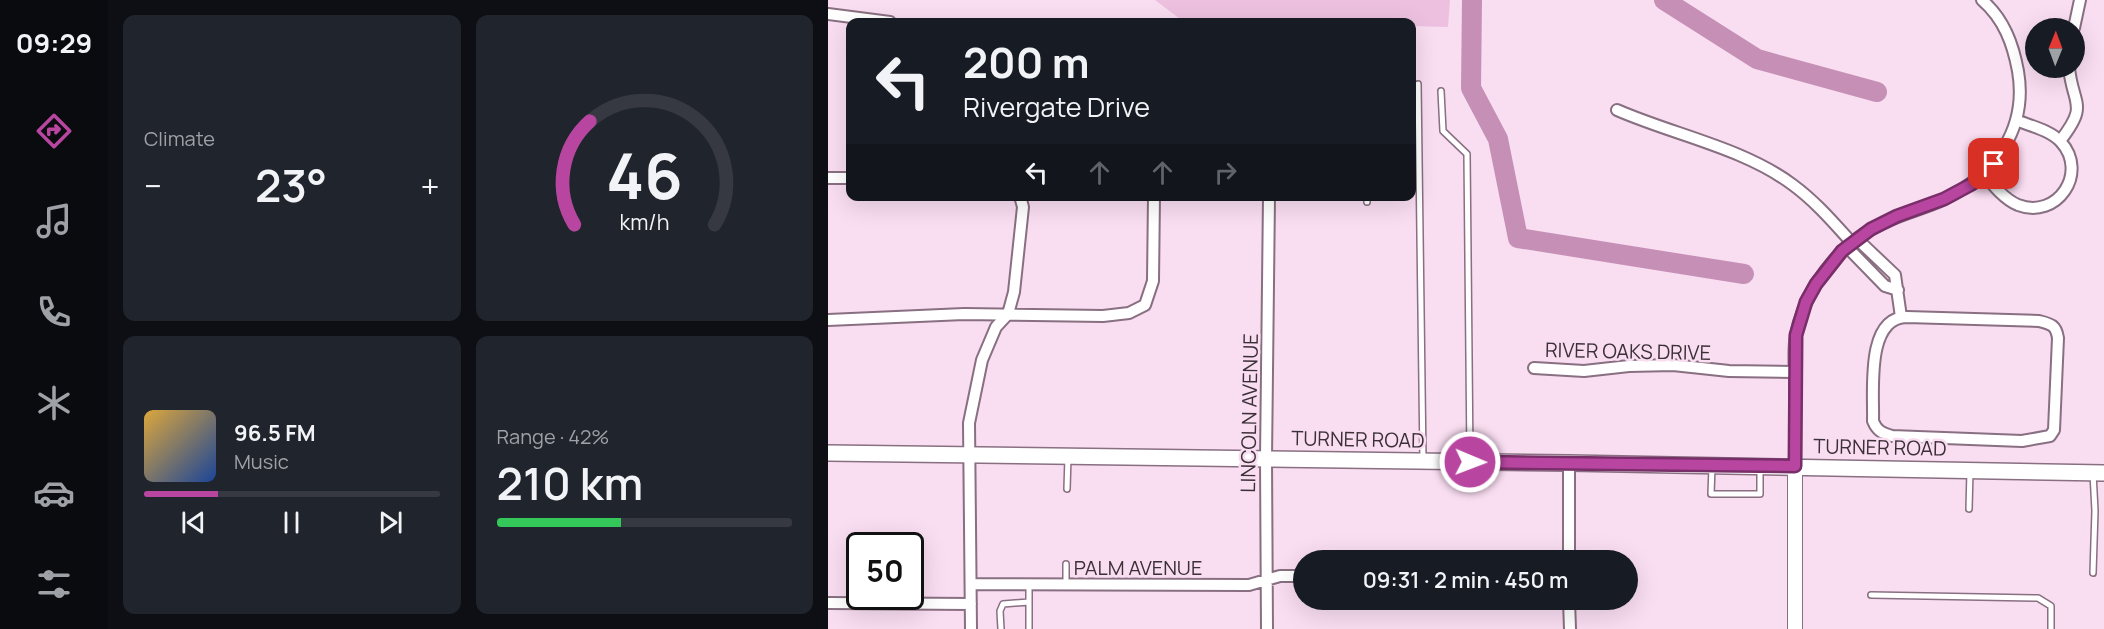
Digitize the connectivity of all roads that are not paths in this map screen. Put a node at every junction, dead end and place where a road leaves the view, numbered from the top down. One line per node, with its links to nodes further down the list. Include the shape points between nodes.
1 (1982, 0): 10 (street, via 2007,30 2014,49 2020,96)
2 (2080, 0): 5 (street)
3 (828, 14): 4 (street)
4 (859, 18)
5 (2076, 18)
6 (2071, 78): 12 (street, via 2078,108 2074,124)
7 (1418, 84): 11 (lane)
8 (1441, 91): 30 (lane, via 1443,131 1467,154)
9 (1617, 110): 19 (street, via 1772,171 1822,209)
10 (2016, 120): 12 (street); 13 (street, via 1994,164)
11 (1419, 135): 29 (lane)
12 (2060, 141): 13 (street, via 2072,167 2069,183 2052,203 2036,207 2017,205)
13 (1984, 174): 19 (street, via 1944,199 1897,216)
14 (828, 178): 15 (street)
15 (846, 178)
16 (1021, 201): 20 (street, via 1014,292)
17 (1154, 201): 20 (street, via 1153,281 1145,305 1130,313 1102,316)
18 (1269, 201): 28 (street, LINCOLN AVENUE)
19 (1852, 243): 21 (street, via 1895,274); 24 (street, via 1822,275 1806,302 1796,335)
20 (1008, 314): 22 (street); 26 (street, via 996,327 982,360 969,423)
21 (1901, 317): 21 (street, via 1887,325 1875,349 1876,429 1892,436 2022,441 2050,436 2054,430 2058,338 2052,324)
22 (828, 320)
23 (1534, 368): 24 (street, RIVER OAKS DRIVE, via 1584,371 1673,365)
24 (1795, 372): 34 (street)
25 (828, 453): 26 (main road, TURNER ROAD)
26 (971, 454): 27 (main road, TURNER ROAD); 44 (street)
27 (1068, 456): 28 (main road, TURNER ROAD); 37 (lane)
28 (1266, 459): 29 (main road, TURNER ROAD); 43 (street, LINCOLN AVENUE)
29 (1424, 461): 30 (main road, TURNER ROAD)
30 (1470, 462): 31 (main road, TURNER ROAD)
31 (1569, 463): 32 (main road, TURNER ROAD); 39 (street)
32 (1712, 465): 33 (main road, TURNER ROAD); 33 (lane, via 1711,494 1760,494)
33 (1760, 466): 34 (main road, TURNER ROAD)
34 (1795, 466): 35 (main road, TURNER ROAD); 57 (street)
35 (1970, 471): 36 (main road, TURNER ROAD); 38 (lane)
36 (2099, 472): 41 (lane)
37 (1067, 489)
38 (1969, 509)
39 (1569, 550)
40 (1066, 564): 46 (lane)
41 (2093, 573)
42 (1293, 576): 43 (street, PALM AVENUE)
43 (1265, 580): 46 (street, PALM AVENUE, via 1249,585); 55 (street, LINCOLN AVENUE)
44 (971, 584): 45 (street, PALM AVENUE); 50 (street)
45 (1029, 585): 46 (street, PALM AVENUE); 48 (lane)
46 (1066, 585)
47 (1871, 595): 58 (lane, via 2038,598 2051,606)
48 (1029, 602): 53 (lane, via 1002,604); 54 (lane)
49 (828, 603): 50 (street)
50 (971, 604): 52 (street)
51 (1569, 610): 56 (street)
52 (971, 629)
53 (1000, 629)
54 (1029, 629)
55 (1267, 629)
56 (1570, 629)
57 (1795, 629)
58 (2050, 629)

